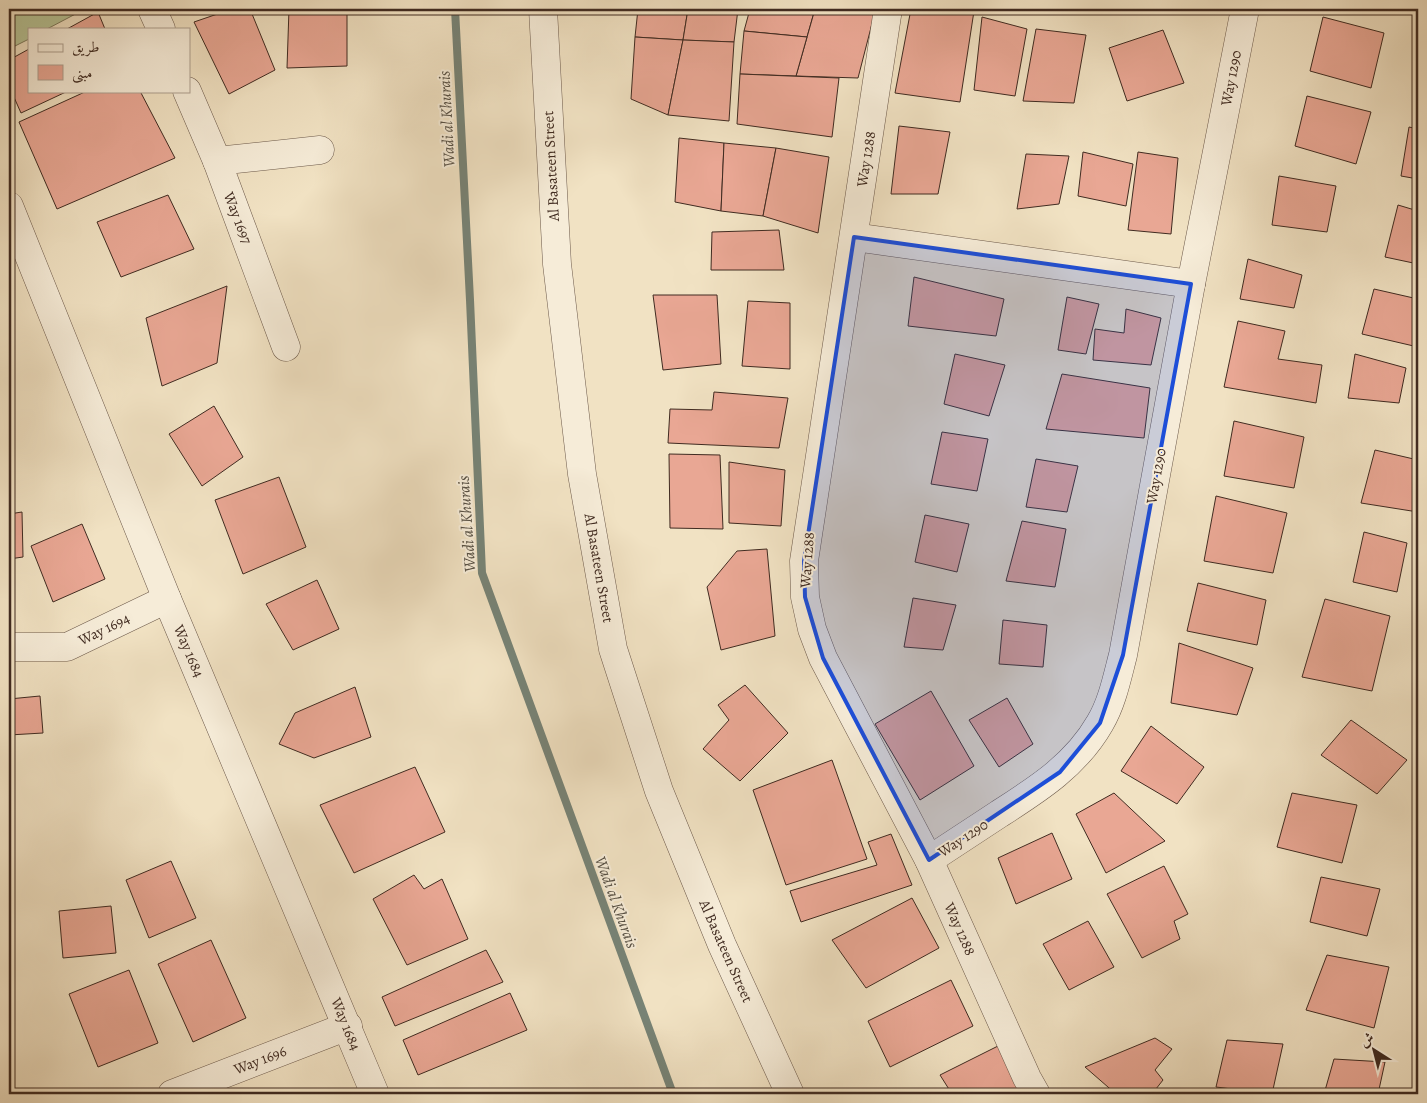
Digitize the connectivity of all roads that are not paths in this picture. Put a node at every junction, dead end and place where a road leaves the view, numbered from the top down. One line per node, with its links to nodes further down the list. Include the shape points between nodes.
1 (152, 9): 5 (street)
2 (543, 9): 19 (street, Al Basateen Street, via 557,264 582,474 614,649 659,790 722,945)
3 (888, 9): 10 (street, Way 1288)
4 (1245, 9): 11 (street, Way 1290)
5 (161, 28)
6 (187, 92): 8 (street, Way 1697)
7 (320, 150): 8 (street)
8 (217, 161): 12 (street, Way 1697)
9 (9, 206): 13 (street, Way 1684)
10 (854, 238): 11 (street); 15 (street, Way 1288, via 804,561 805,598 823,658)
11 (1190, 284): 15 (street, Way 1290, via 1124,655 1100,723 1080,752 1060,772)
12 (286, 346)
13 (167, 599): 14 (street, Way 1694, via 67,647); 16 (street, Way 1684)
14 (9, 647)
15 (929, 860): 20 (street, Way 1288)
16 (348, 1026): 17 (street, Way 1696); 18 (street, Way 1684)
17 (172, 1094)
18 (375, 1094)
19 (790, 1094)
20 (1036, 1094)

